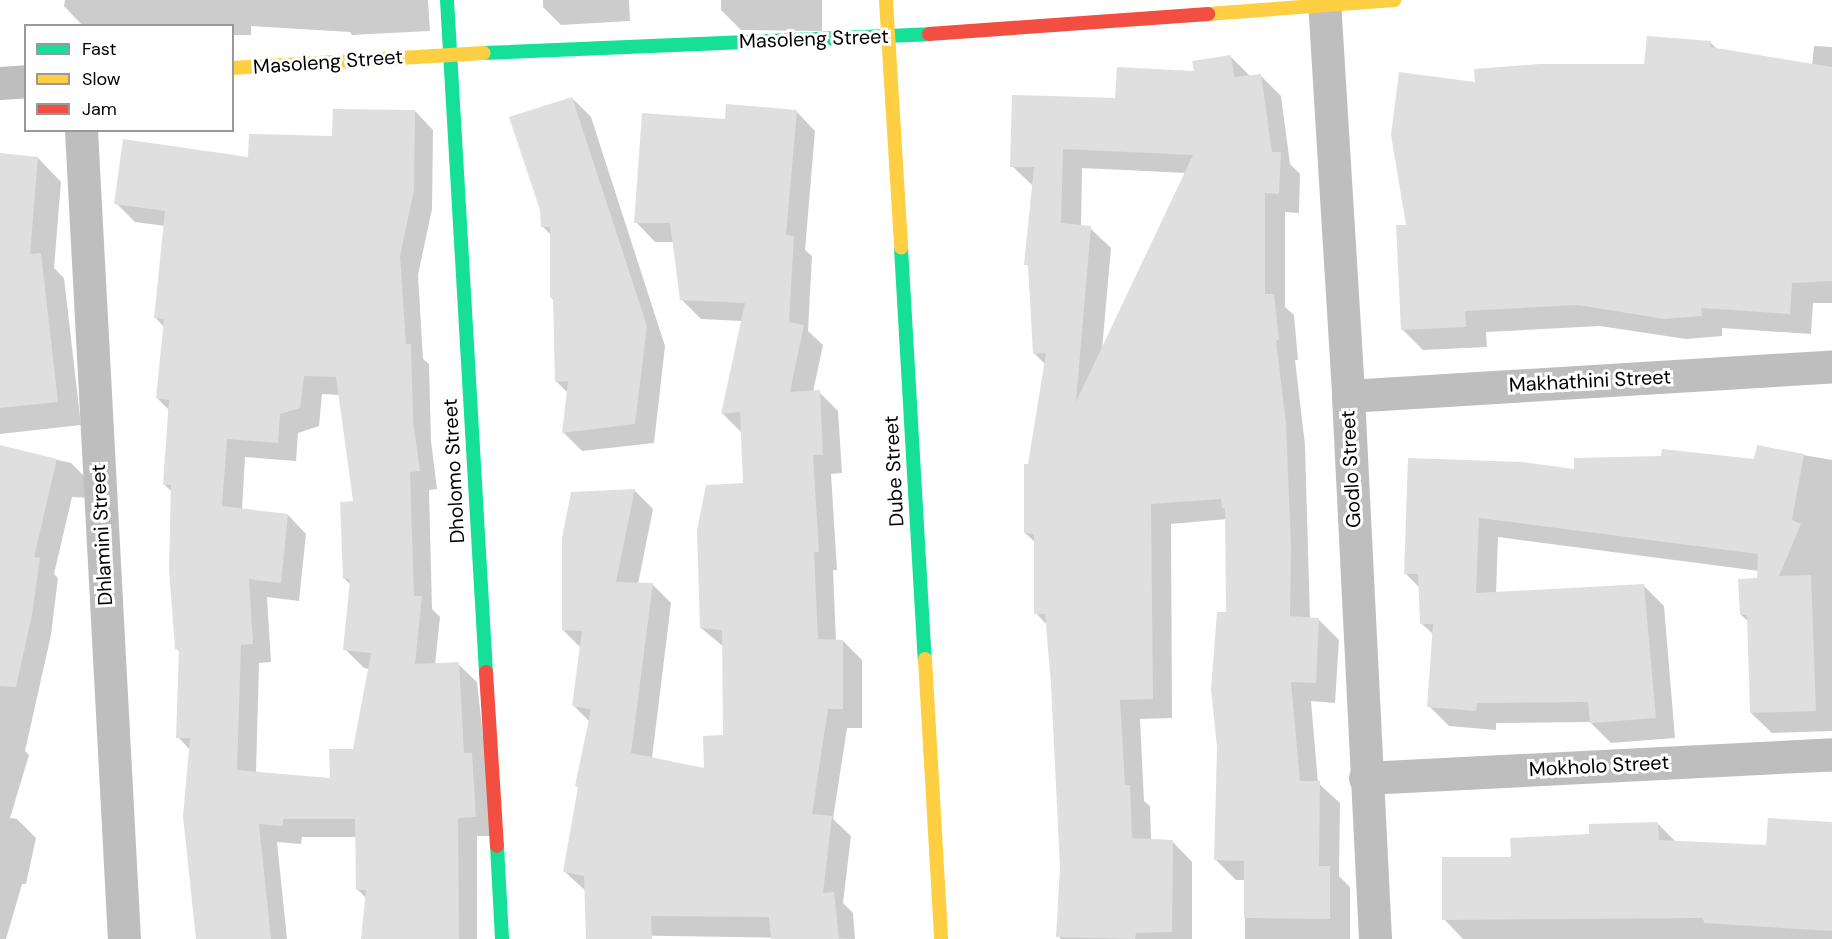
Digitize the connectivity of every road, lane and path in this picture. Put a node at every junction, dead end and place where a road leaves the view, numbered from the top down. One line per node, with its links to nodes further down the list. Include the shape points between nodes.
1 (447, 0): 6 (street, Dholomo Street)
2 (886, 0): 5 (street, Dube Street)
3 (1394, 0): 4 (street, Masoleng Street)
4 (1324, 2): 5 (street, Masoleng Street); 12 (street, Godlo Street)
5 (889, 37): 6 (street, Masoleng Street); 17 (street, Dube Street)
6 (449, 54): 7 (street, Masoleng Street); 16 (street, Dholomo Street)
7 (234, 68)
8 (24, 81): 9 (street)
9 (0, 83)
10 (81, 132): 15 (street, Dhlamini Street)
11 (1832, 366): 12 (street, Makhathini Street)
12 (1348, 396): 14 (street, Godlo Street)
13 (1832, 754): 14 (street, Mokholo Street)
14 (1365, 778): 18 (street, Godlo Street)
15 (124, 939)
16 (502, 939)
17 (941, 939)
18 (1375, 939)

